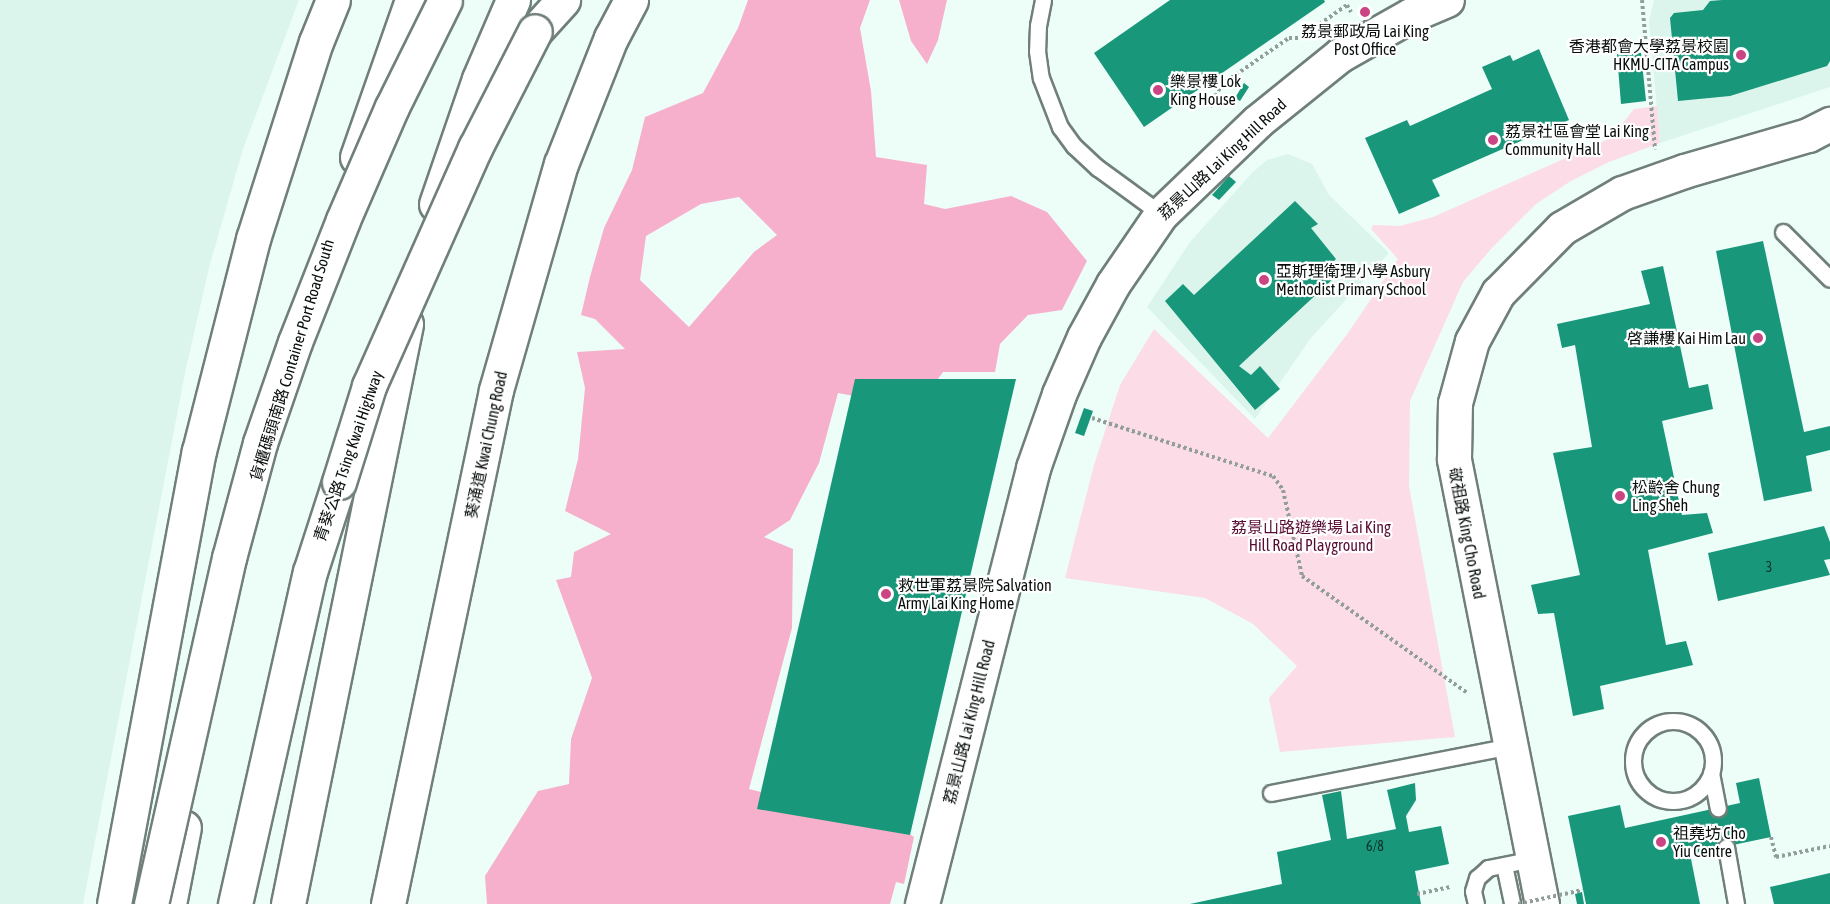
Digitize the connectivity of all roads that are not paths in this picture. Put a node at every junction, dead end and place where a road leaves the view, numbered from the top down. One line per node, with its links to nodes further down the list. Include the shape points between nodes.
1 (333, 0): 22 (main road, via 253,239 199,451)
2 (412, 0): 24 (main road, 貨櫃碼頭南路 Container Port Road South, via 387,65 257,464)
3 (445, 0): 23 (main road, bridge, via 392,107 343,220 260,443 223,582)
4 (513, 0): 26 (main road, via 479,79 430,225 395,369)
5 (550, 0): 10 (main road, 青葵公路 Tsing Kwai Highway)
6 (562, 0): 10 (main road)
7 (631, 0): 27 (main road, 葵涌道 Kwai Chung Road, via 611,38 561,164 496,390)
8 (1043, 0): 12 (lane, via 1038,25 1039,69 1047,100 1060,127 1074,147 1098,168)
9 (1447, 0): 12 (main road, 荔景山路 Lai King Hill Road, via 1411,15 1340,55 1258,121)
10 (535, 31): 25 (main road, 青葵公路 Tsing Kwai Highway, bridge, via 475,148 369,386 310,572)
11 (1830, 124): 15 (main road, 敬祖路 King Cho Road, via 1808,135 1623,193 1562,228 1498,292 1472,341 1455,403 1454,459)
12 (1161, 214): 28 (main road, 荔景山路 Lai King Hill Road, via 1113,284 1084,337 1044,434)
13 (1784, 232): 14 (lane)
14 (1830, 279)
15 (1510, 746): 17 (lane); 20 (main road, 敬祖路 King Cho Road)
16 (1711, 773): 16 (lane, via 1705,785 1683,800 1656,797 1636,779 1633,766 1638,740 1657,723 1683,722 1704,736 1713,760); 18 (lane)
17 (1271, 794)
18 (1718, 808)
19 (1725, 847): 31 (lane)
20 (1518, 862): 21 (main road, 敬祖路 King Cho Road); 29 (lane, via 1488,868 1477,878 1473,891); 30 (lane)
21 (1550, 898)
22 (114, 899)
23 (151, 904)
24 (169, 904)
25 (236, 904)
26 (288, 904)
27 (388, 904)
28 (922, 904)
29 (1476, 904)
30 (1512, 904)
31 (1736, 904)

